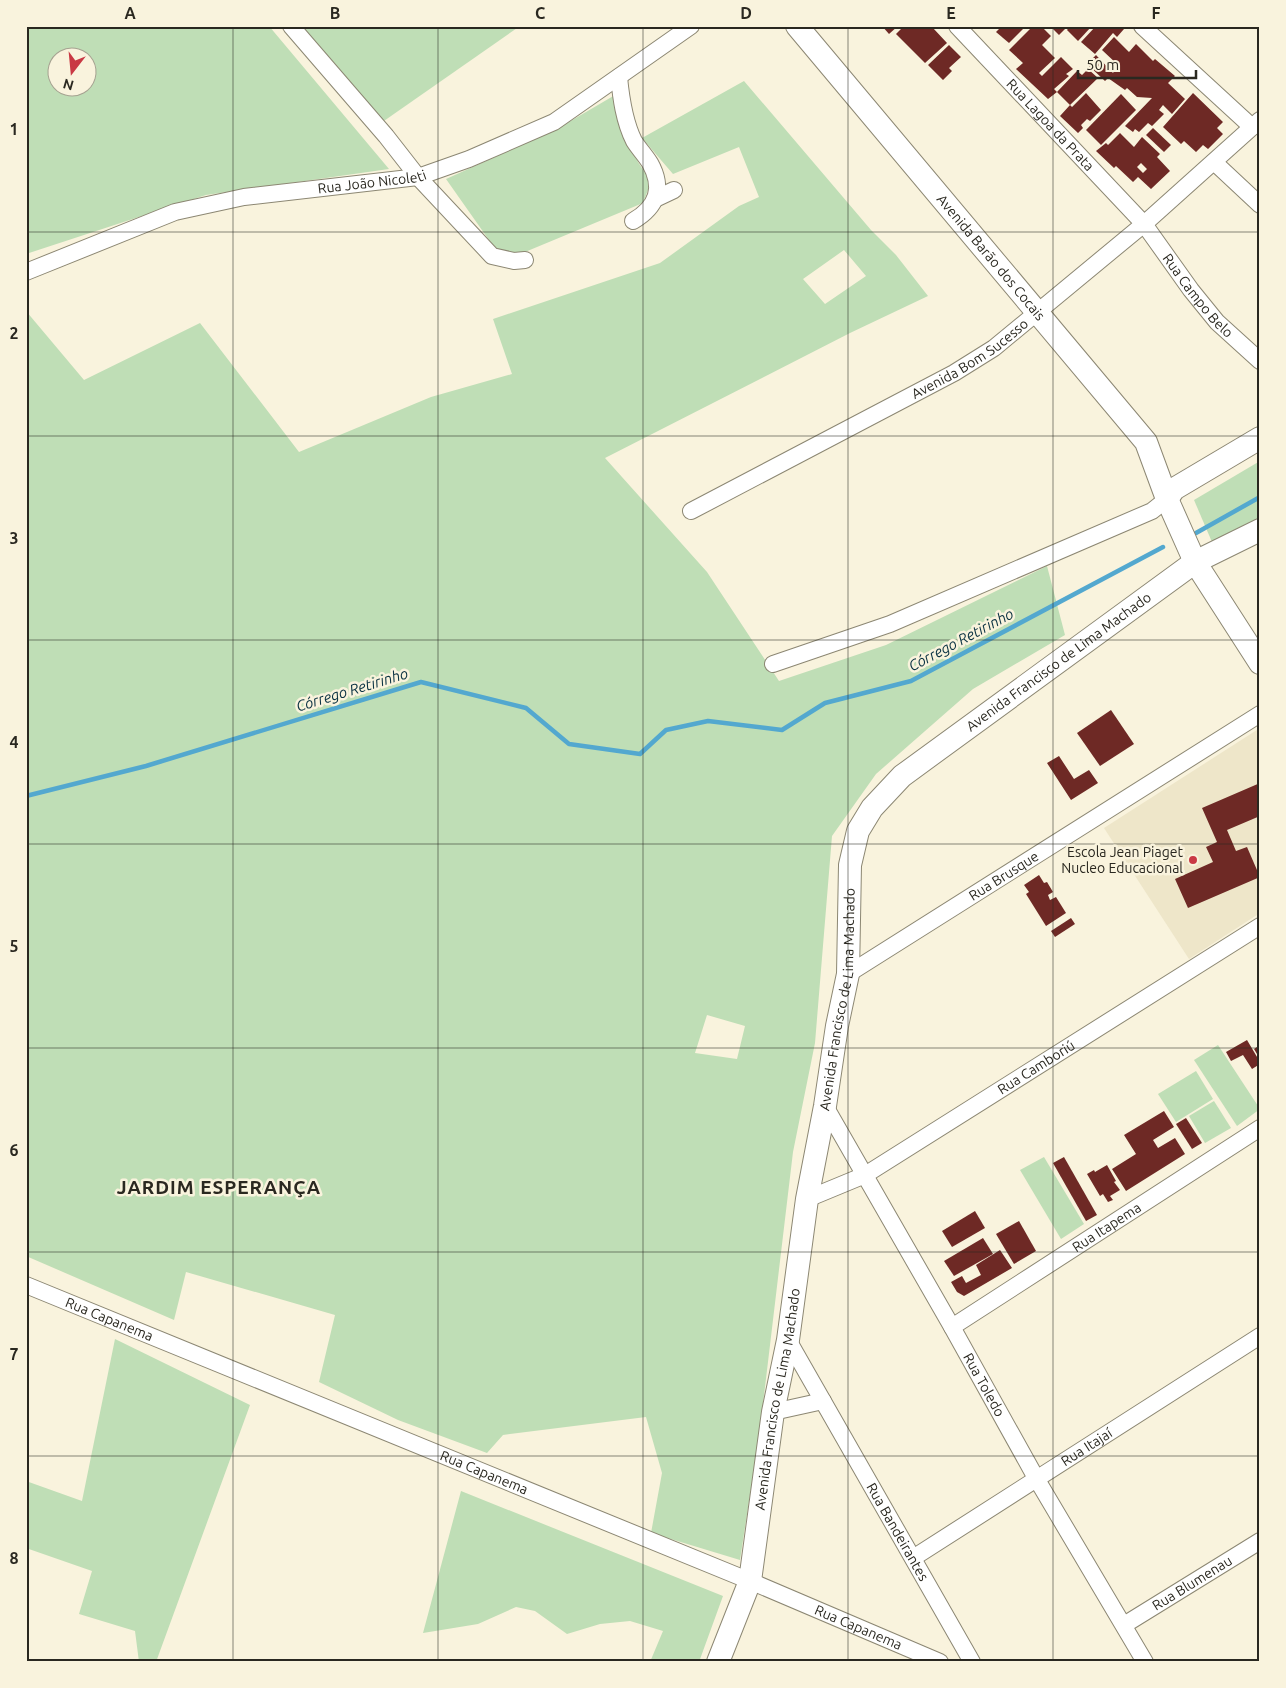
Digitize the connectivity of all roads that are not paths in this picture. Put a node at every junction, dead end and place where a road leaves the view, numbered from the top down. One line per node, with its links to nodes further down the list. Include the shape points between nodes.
1 (291, 26): 9 (street)
2 (691, 26): 6 (street, Rua João Nicoleti)
3 (797, 26): 17 (street, Avenida Barão dos Cocais)
4 (957, 26): 14 (street, Rua Lagoa da Prata)
5 (1142, 26): 7 (street)
6 (619, 77): 9 (street, Rua João Nicoleti, via 554,122); 11 (street, via 622,101 634,140 657,177)
7 (1256, 124): 8 (street, Avenida Bom Sucesso)
8 (1214, 162): 12 (street); 14 (street, Avenida Bom Sucesso)
9 (418, 177): 15 (street, via 492,256); 16 (street, Rua João Nicoleti, via 244,198 175,212)
10 (674, 190): 11 (street)
11 (655, 199): 13 (street, via 651,208)
12 (1260, 205)
13 (634, 221)
14 (1144, 224): 17 (street, Avenida Bom Sucesso); 18 (street, Rua Campo Belo, via 1217,322)
15 (525, 260)
16 (26, 272)
17 (1038, 312): 20 (street, Avenida Barão dos Cocais, via 1146,442); 21 (street, Avenida Bom Sucesso, via 994,348 954,374)
18 (1260, 362)
19 (1260, 438): 20 (street, via 1174,489)
20 (1167, 499): 23 (street, Avenida Barão dos Cocais); 25 (street, via 1152,511 890,624)
21 (691, 511)
22 (1260, 530): 23 (street, Avenida Francisco de Lima Machado)
23 (1195, 562): 24 (street, Avenida Barão dos Cocais); 28 (street, Avenida Francisco de Lima Machado, via 902,776 872,808 858,831 850,865)
24 (1260, 663)
25 (773, 664)
26 (1260, 714): 28 (street, Rua Brusque)
27 (1260, 926): 31 (street, Rua Camboriú)
28 (848, 974): 29 (street, Avenida Francisco de Lima Machado)
29 (826, 1106): 31 (street, Rua Toledo); 32 (street, Avenida Francisco de Lima Machado)
30 (1260, 1128): 34 (street, Rua Itapema)
31 (864, 1175): 32 (street, Rua Camboriú); 34 (street, Rua Toledo)
32 (807, 1199): 36 (street, Avenida Francisco de Lima Machado)
33 (26, 1285): 42 (street, Rua Capanema)
34 (952, 1327): 39 (street, Rua Toledo)
35 (1260, 1336): 39 (street, Rua Itajaí)
36 (788, 1340): 37 (street, Rua Bandeirantes); 38 (street, Avenida Francisco de Lima Machado)
37 (823, 1401): 38 (street); 41 (street, Rua Bandeirantes)
38 (773, 1412): 42 (street, Avenida Francisco de Lima Machado)
39 (1036, 1478): 41 (street, Rua Itajaí); 43 (street, Rua Toledo)
40 (1260, 1541): 43 (street, Rua Blumenau)
41 (913, 1558): 46 (street, Rua Bandeirantes)
42 (750, 1581): 44 (street, Avenida Francisco de Lima Machado); 45 (street, Rua Capanema)
43 (1124, 1625): 47 (street, Rua Toledo)
44 (718, 1662)
45 (940, 1662)
46 (972, 1662)
47 (1145, 1662)

